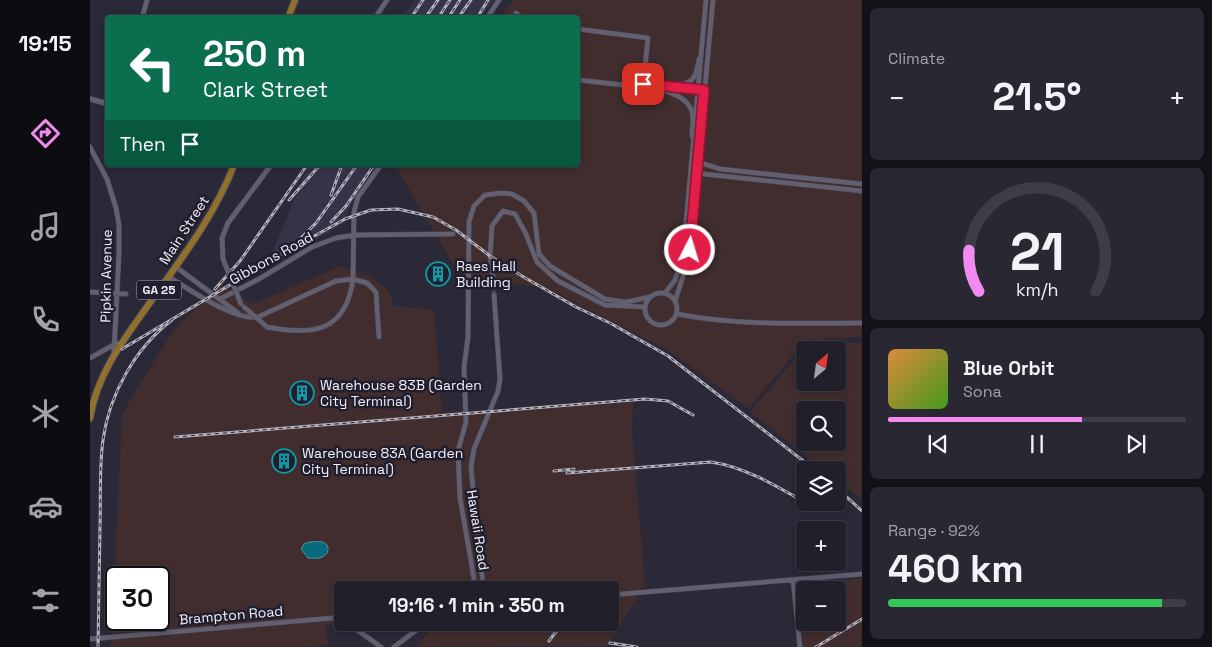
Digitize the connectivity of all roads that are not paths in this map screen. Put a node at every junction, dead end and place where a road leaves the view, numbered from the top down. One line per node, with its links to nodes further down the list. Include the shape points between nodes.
1 (147, 0): 8 (street)
2 (295, 0): 9 (main road)
3 (387, 0): 10 (street)
4 (499, 0): 11 (street)
5 (706, 0): 14 (street)
6 (713, 0): 18 (street)
7 (516, 13): 12 (street)
8 (143, 15)
9 (289, 15)
10 (377, 15)
11 (489, 15)
12 (518, 15)
13 (580, 29): 16 (street, via 648,38)
14 (703, 41): 17 (street, via 695,78 690,83); 18 (street)
15 (580, 79): 16 (street)
16 (643, 86): 17 (street); 22 (street, via 660,89 687,102 692,112)
17 (666, 87): 18 (street)
18 (702, 90): 22 (street); 23 (street)
19 (90, 99): 20 (street)
20 (105, 103)
21 (90, 147): 37 (street, Pipkin Avenue, via 107,178 116,208 119,238)
22 (692, 160): 38 (street, via 683,256 675,280)
23 (698, 162): 28 (street, via 720,169); 43 (street, via 690,250)
24 (233, 167): 32 (main road, Main Street / GA 25, via 215,208)
25 (270, 167): 34 (street, bridge, via 228,223 222,238 223,259 242,306 267,327 291,332 316,330 334,322 346,308)
26 (380, 167): 31 (street, via 356,202)
27 (704, 174): 29 (street)
28 (862, 184)
29 (862, 191)
30 (453, 234): 31 (street, Gibbons Road)
31 (354, 235): 34 (street); 42 (street, Gibbons Road, via 312,247)
32 (176, 267): 33 (main road, Main Street / GA 25); 42 (street, Gibbons Road)
33 (168, 277): 46 (street); 49 (main road, Main Street / GA 25)
34 (353, 279): 46 (street, via 336,281 258,317); 48 (street, via 367,283 376,292)
35 (494, 283): 44 (street, via 490,256 492,226 503,211 515,214 537,262 558,281 604,305)
36 (90, 292): 37 (street)
37 (117, 293): 39 (street); 50 (street, Pipkin Avenue)
38 (664, 293): 41 (street); 43 (street)
39 (126, 294)
40 (494, 294): 57 (street, Hawaii Road, via 500,379 470,467)
41 (650, 297): 44 (street); 56 (street, Hawaii Road, via 626,302 605,298 550,266 539,254 534,213 524,201 512,194 485,195 474,206 469,222 468,337 464,367 466,422 458,451 460,498)
42 (220, 299): 46 (street, Gibbons Road)
43 (675, 300): 45 (street)
44 (645, 307): 45 (street, via 647,318 655,325 671,323)
45 (677, 314): 47 (street, via 705,320 752,323)
46 (243, 317)
47 (862, 323)
48 (379, 337)
49 (122, 341): 50 (street, Pipkin Avenue); 51 (main road, Main Street / GA 25)
50 (115, 344): 51 (street, Main Street); 52 (street)
51 (114, 355): 53 (main road, Main Street / GA 25, via 100,381)
52 (90, 358)
53 (90, 418)
54 (862, 574): 55 (street)
55 (793, 580): 58 (street); 65 (street)
56 (474, 581)
57 (483, 581)
58 (619, 594)
59 (334, 618): 62 (street, Brampton Road)
60 (358, 631): 63 (street, Brampton Road)
61 (415, 631): 64 (street)
62 (90, 639)
63 (381, 647)
64 (394, 647)
65 (800, 647)

